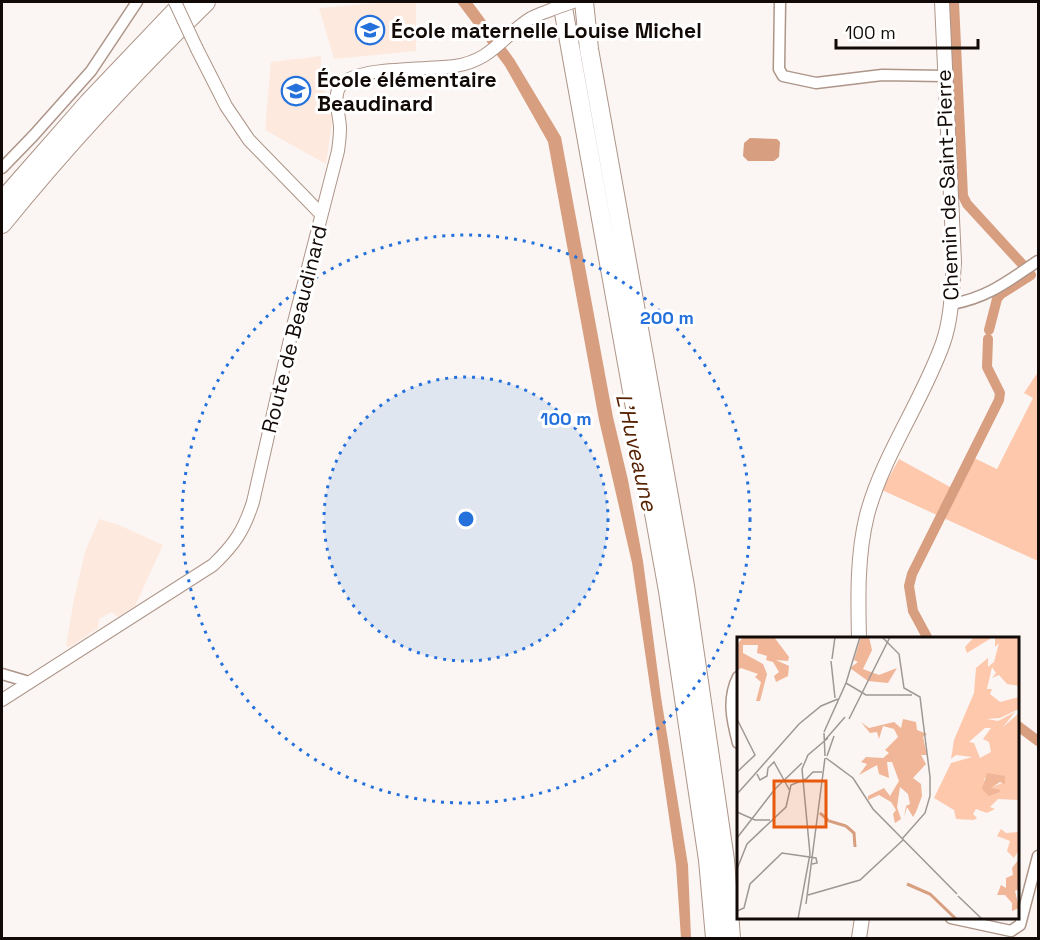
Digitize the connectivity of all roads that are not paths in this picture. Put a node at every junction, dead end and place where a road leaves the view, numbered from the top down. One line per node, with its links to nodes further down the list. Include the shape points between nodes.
1 (137, 2): 11 (street, via 90,71)
2 (175, 2): 13 (street, bridge, via 226,106 249,140)
3 (184, 2): 12 (highway, via 87,103)
4 (206, 2): 14 (highway, via 95,117)
5 (573, 2): 9 (street, Route de Beaudinard, bridge)
6 (584, 2): 27 (highway, via 589,49 685,586 725,860)
7 (780, 2): 10 (street, via 779,69 783,76 816,83 882,75)
8 (942, 2): 10 (main road, Chemin de Saint-Pierre)
9 (557, 5): 13 (street, Route de Beaudinard, via 532,17 474,62 358,75 342,84 337,91 338,152); 26 (highway, via 668,591 708,860)
10 (944, 76): 16 (main road, Chemin de Saint-Pierre, via 954,262)
11 (2, 168)
12 (2, 201)
13 (321, 214): 20 (street, Route de Beaudinard, via 252,501 244,527 231,548 213,565)
14 (2, 224)
15 (1038, 261): 16 (street, via 993,291)
16 (952, 304): 17 (main road, Chemin de Saint-Pierre, via 944,342 881,476 867,515 860,564)
17 (859, 637)
18 (2, 674): 20 (street)
19 (737, 679): 22 (street, via 732,688 731,715)
20 (29, 682): 21 (street, Route de Beaudinard)
21 (2, 699)
22 (737, 738)
23 (1038, 856): 25 (street, via 1020,925 1011,931)
24 (861, 919): 28 (main road)
25 (956, 919)
26 (715, 939)
27 (732, 939)
28 (859, 939)

